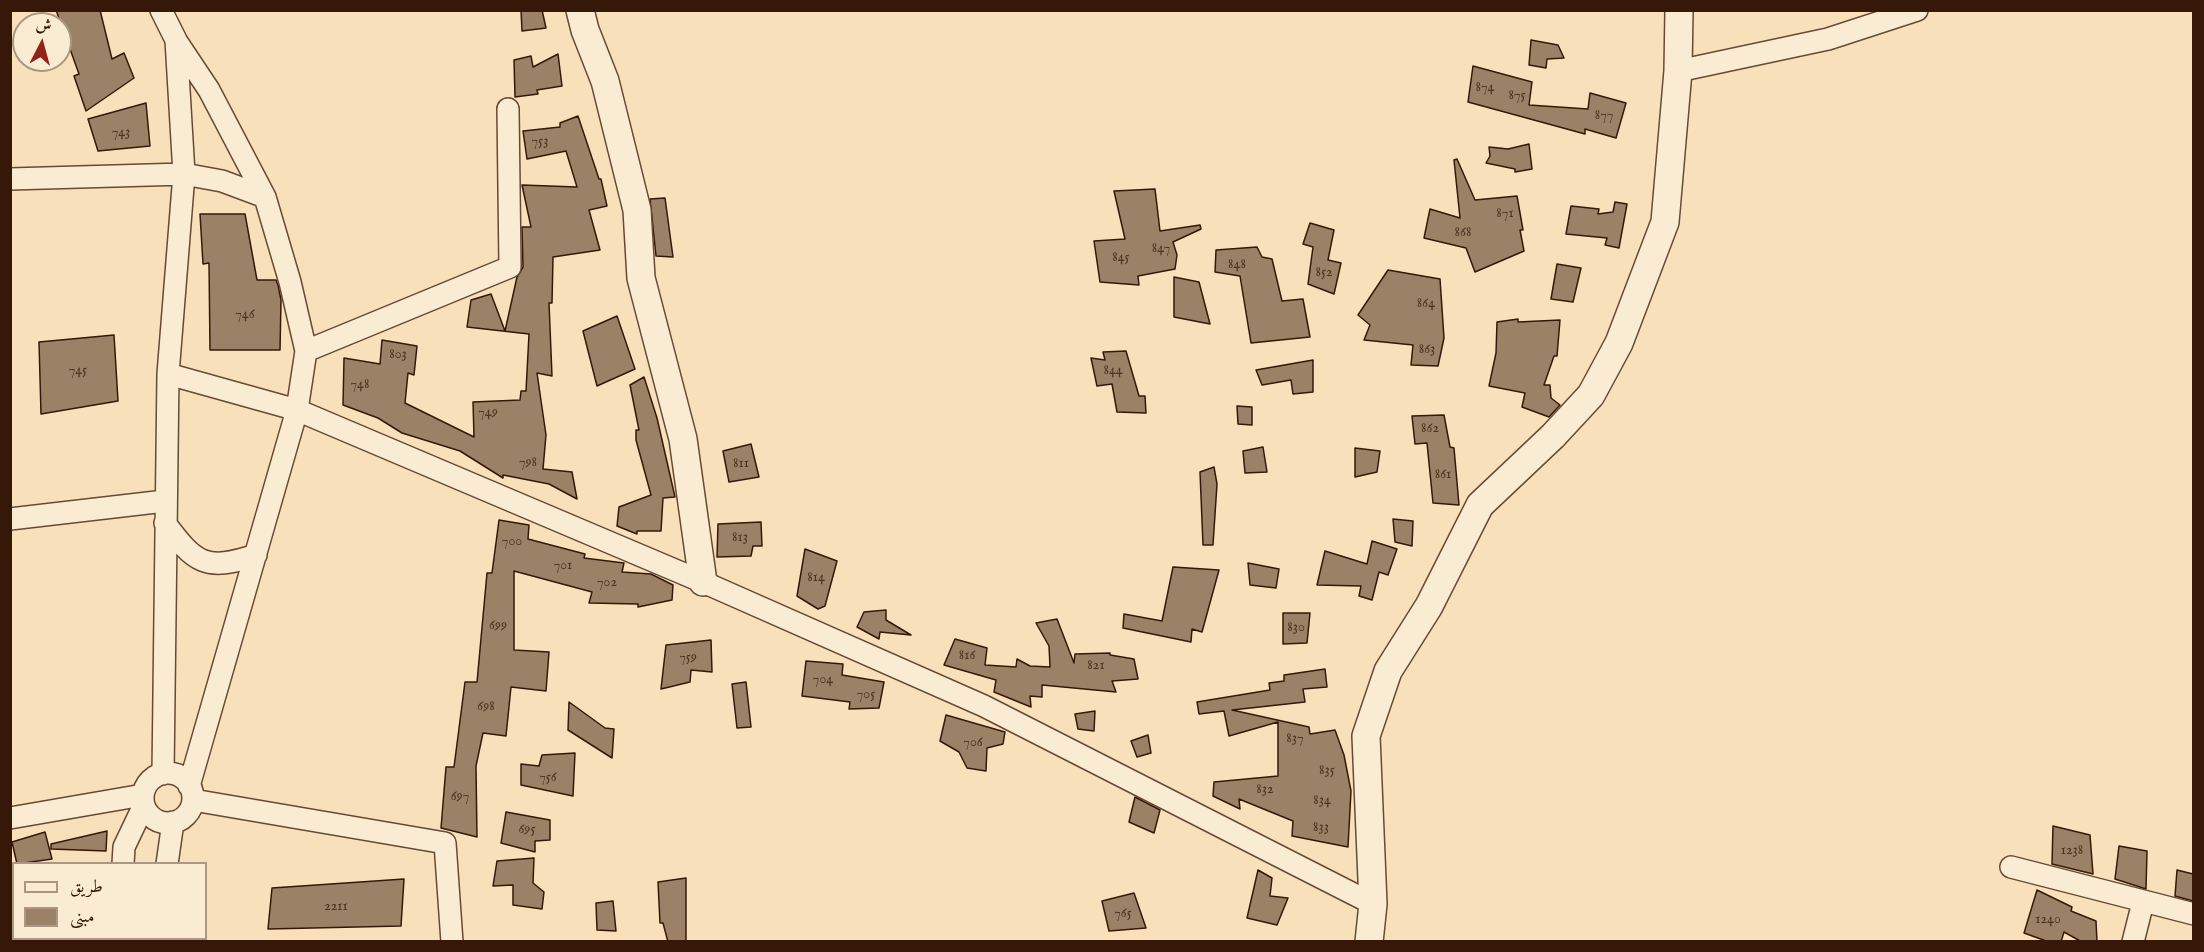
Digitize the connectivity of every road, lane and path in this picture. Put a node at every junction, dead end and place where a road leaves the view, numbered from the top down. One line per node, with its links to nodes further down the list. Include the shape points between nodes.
1 (161, 10): 6 (street)
2 (580, 10): 8 (street)
3 (598, 10): 8 (street)
4 (1679, 10): 7 (street)
5 (1917, 10): 7 (street, via 1828,39)
6 (176, 40): 10 (street); 12 (street, via 209,90)
7 (1678, 71): 30 (street, via 1665,222 1619,343 1591,395 1480,505 1429,606 1388,670 1366,735)
8 (605, 81): 20 (street, via 637,210 641,278 683,439)
9 (508, 109): 13 (street, via 510,267)
10 (184, 174): 11 (street); 12 (street, via 222,181); 14 (street)
11 (10, 178)
12 (265, 197): 13 (street)
13 (306, 351): 15 (street)
14 (168, 374): 15 (street); 16 (street)
15 (297, 410): 19 (street); 20 (street)
16 (165, 501): 17 (street); 18 (street)
17 (10, 519)
18 (165, 522): 19 (street, via 193,557 224,564); 21 (street)
19 (256, 555): 22 (street)
20 (703, 582): 30 (street, via 984,706)
21 (163, 774): 22 (street, via 178,775); 23 (street, via 150,782)
22 (191, 793): 25 (street, via 186,814); 32 (street, via 445,843)
23 (144, 800): 24 (street); 25 (street, via 149,814); 26 (street, via 124,847)
24 (10, 818)
25 (173, 822): 27 (street)
26 (123, 862)
27 (167, 862)
28 (2011, 867): 29 (street)
29 (2143, 902): 31 (street); 34 (street)
30 (1373, 904): 33 (street)
31 (2193, 914)
32 (452, 942)
33 (1369, 942)
34 (2133, 942)

